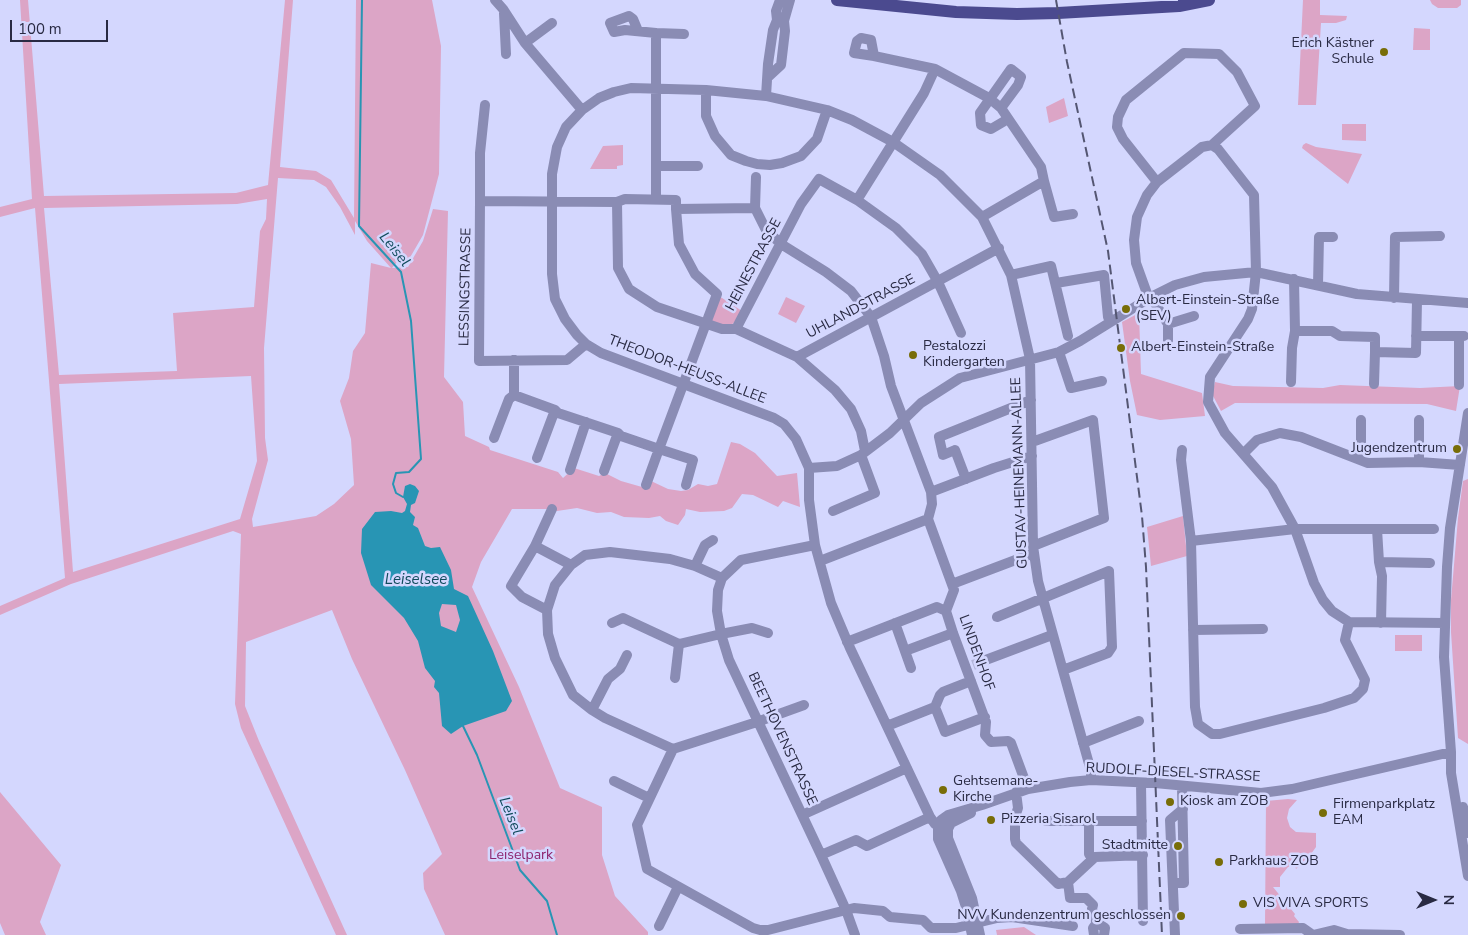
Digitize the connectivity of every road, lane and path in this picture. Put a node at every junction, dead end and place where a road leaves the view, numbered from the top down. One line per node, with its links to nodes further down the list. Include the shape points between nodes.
1 (495, 0): 6 (street)
2 (780, 0): 7 (street, via 776,11)
3 (790, 0): 7 (street)
4 (837, 0): 5 (main road, via 956,12 1025,14 1179,6)
5 (1209, 0)
6 (503, 5): 12 (street); 13 (street)
7 (780, 20): 18 (street, via 785,31 782,65 768,77)
8 (552, 23): 12 (street)
9 (638, 31): 10 (street)
10 (656, 33): 11 (street); 16 (street)
11 (684, 34)
12 (524, 44): 22 (street)
13 (506, 54)
14 (874, 56): 15 (street)
15 (934, 69): 19 (street); 25 (street, via 924,93)
16 (656, 88): 17 (street, THEODOR-HEUSS-ALLEE); 22 (street, THEODOR-HEUSS-ALLEE, via 614,92); 27 (street)
17 (706, 90): 18 (street, THEODOR-HEUSS-ALLEE); 23 (street, via 706,116 715,136 731,154 757,164 770,165 801,156 817,139)
18 (766, 96): 23 (street, GUSTAV-HEINEMANN-ALLEE)
19 (989, 98): 21 (street); 21 (street, via 1011,69 1021,78); 24 (street, via 980,113 981,125 991,129)
20 (485, 105): 34 (street)
21 (1001, 108): 24 (street)
22 (582, 110): 35 (street, THEODOR-HEUSS-ALLEE, via 566,127 557,147 552,174)
23 (827, 110): 25 (street, GUSTAV-HEINEMANN-ALLEE)
24 (1008, 119): 30 (street, via 1041,167)
25 (893, 142): 33 (street); 40 (street, GUSTAV-HEINEMANN-ALLEE, via 940,175)
26 (1212, 145): 31 (street, via 1202,147); 31 (street, via 1255,106 1237,72 1219,54 1184,53 1126,100 1118,117 1117,127 1123,139); 45 (street, via 1254,195)
27 (656, 166): 28 (street); 32 (street)
28 (698, 166)
29 (756, 177): 37 (street)
30 (1044, 181): 39 (street, via 1054,218); 40 (street)
31 (1157, 182): 51 (street, via 1146,195 1137,217 1134,240 1136,262)
32 (656, 199): 36 (street); 38 (street, via 676,200)
33 (857, 200): 43 (street, HEINESTRASSE, via 819,179 801,204); 48 (street, HEINESTRASSE, via 896,228 922,254)
34 (480, 201): 35 (street); 71 (street, LESSINGSTRASSE, via 479,360)
35 (552, 202): 36 (street); 66 (street, THEODOR-HEUSS-ALLEE, via 554,299 564,319)
36 (617, 202): 58 (street, HEINESTRASSE, via 618,268 629,289 657,307)
37 (756, 208): 38 (street); 43 (street, via 766,230)
38 (676, 209): 58 (street, via 679,244 695,274 717,294)
39 (1073, 214)
40 (982, 217): 44 (street, GUSTAV-HEINEMANN-ALLEE)
41 (1440, 236): 52 (street, via 1395,237)
42 (1333, 237): 50 (street, via 1319,237)
43 (781, 244): 56 (street, via 850,291); 60 (street, HEINESTRASSE)
44 (999, 248): 46 (street, GUSTAV-HEINEMANN-ALLEE); 48 (street, UHLANDSTRASSE)
45 (1256, 272): 47 (street); 51 (street, via 1204,277 1176,285); 91 (street, via 1248,320 1210,377 1208,402 1225,433)
46 (1011, 275): 49 (street, via 1051,266); 70 (street, GUSTAV-HEINEMANN-ALLEE)
47 (1294, 279): 50 (street); 61 (street)
48 (938, 282): 56 (street, UHLANDSTRASSE); 62 (street)
49 (1056, 283): 57 (street, via 1104,275); 63 (street)
50 (1318, 285): 52 (street)
51 (1150, 298): 59 (street); 67 (street)
52 (1394, 298): 53 (street)
53 (1417, 300): 54 (street); 64 (street)
54 (1468, 303)
55 (1194, 316): 59 (street)
56 (871, 317): 69 (street, UHLANDSTRASSE); 81 (street)
57 (1108, 317)
58 (707, 324): 60 (street, HEINESTRASSE, via 722,329); 74 (street)
59 (1168, 324): 65 (street)
60 (736, 328): 69 (street, UHLANDSTRASSE)
61 (1295, 331): 68 (street, via 1332,331 1340,336 1375,337); 73 (street)
62 (961, 333)
63 (1068, 336)
64 (1416, 336): 68 (street, via 1416,352); 76 (street, via 1462,336)
65 (1168, 341)
66 (586, 344): 71 (street, LESSINGSTRASSE, via 567,360); 74 (street, THEODOR-HEUSS-ALLEE, via 610,357)
67 (1059, 352): 70 (street); 72 (street, via 1071,388)
68 (1375, 352): 75 (street)
69 (796, 357): 90 (street, UHLANDSTRASSE, via 835,390 851,409 861,430)
70 (1030, 359): 78 (street, GUSTAV-HEINEMANN-ALLEE); 81 (street, via 960,378 921,404)
71 (514, 360): 77 (street)
72 (1102, 381)
73 (1291, 382)
74 (685, 384): 88 (street); 97 (street, THEODOR-HEUSS-ALLEE, via 784,424 796,439)
75 (1374, 384)
76 (1459, 385)
77 (514, 395): 79 (street); 86 (street, via 509,399)
78 (1031, 400): 87 (street, GUSTAV-HEINEMANN-ALLEE); 100 (street, via 938,437 943,455 955,450)
79 (555, 410): 84 (street); 93 (street)
80 (1468, 413): 96 (street)
81 (904, 420): 90 (street); 103 (street)
82 (1361, 420): 94 (street)
83 (1419, 420): 95 (street)
84 (586, 422): 85 (street); 98 (street)
85 (618, 433): 88 (street); 99 (street)
86 (494, 438)
87 (1032, 442): 92 (street, GUSTAV-HEINEMANN-ALLEE); 114 (street, via 1093,420 1104,518)
88 (660, 450): 101 (street, via 693,460); 102 (street)
89 (1182, 450): 111 (street)
90 (863, 453): 97 (street, via 837,466); 105 (street, via 876,493)
91 (1244, 453): 94 (street, via 1257,440 1280,433 1301,437); 109 (street, via 1272,487)
92 (1032, 456): 100 (street); 114 (street, GUSTAV-HEINEMANN-ALLEE)
93 (537, 458)
94 (1361, 460): 95 (street, via 1368,463)
95 (1419, 462): 96 (street)
96 (1460, 465): 130 (street, via 1450,528)
97 (809, 468): 112 (street, THEODOR-HEUSS-ALLEE)
98 (570, 470)
99 (604, 471)
100 (966, 479): 103 (street)
101 (686, 484)
102 (646, 485)
103 (931, 492): 106 (street)
104 (552, 509): 113 (street)
105 (833, 511)
106 (928, 520): 115 (street); 121 (street)
107 (1377, 529): 108 (street); 109 (street); 116 (street)
108 (1434, 529)
109 (1295, 530): 111 (street); 126 (street, via 1323,600 1332,611)
110 (713, 540): 119 (street, via 704,545)
111 (1191, 542): 131 (street)
112 (815, 545): 115 (street, THEODOR-HEUSS-ALLEE); 120 (street, via 741,560)
113 (535, 546): 118 (street); 123 (street, via 510,586 522,598)
114 (1034, 550): 121 (street); 122 (street, GUSTAV-HEINEMANN-ALLEE)
115 (820, 561): 137 (street, THEODOR-HEUSS-ALLEE)
116 (1379, 562): 117 (street); 129 (street, via 1382,576)
117 (1430, 563)
118 (571, 565): 119 (street, via 584,555 610,552 670,559); 123 (street, via 555,585)
119 (695, 566): 120 (street)
120 (722, 578): 135 (street, BEETHOVENSTRASSE, via 717,611)
121 (952, 584): 124 (street, LINDENHOF, via 954,590)
122 (1042, 599): 125 (street); 136 (street, GUSTAV-HEINEMANN-ALLEE); 143 (street, via 1109,571 1112,647 1108,653)
123 (547, 610): 148 (street, via 548,634 555,658 573,695)
124 (946, 611): 128 (street, via 937,607); 133 (street, LINDENHOF)
125 (997, 617)
126 (1349, 622): 129 (street); 131 (street, via 1345,640 1365,680 1363,689 1354,698 1220,734 1212,734 1198,724)
127 (612, 623): 138 (street, via 623,618)
128 (894, 623): 137 (street); 139 (street)
129 (1381, 623): 130 (street)
130 (1445, 623): 155 (street, via 1444,657)
131 (1193, 630): 132 (street)
132 (1263, 630)
133 (953, 632): 139 (street); 141 (street, LINDENHOF)
134 (768, 633): 135 (street, via 752,628)
135 (721, 634): 138 (street); 151 (street, BEETHOVENSTRASSE)
136 (1052, 635): 141 (street); 143 (street, GUSTAV-HEINEMANN-ALLEE)
137 (847, 642): 152 (street, THEODOR-HEUSS-ALLEE)
138 (679, 644): 144 (street)
139 (905, 651): 142 (street)
140 (626, 655): 148 (street, via 620,669 608,678)
141 (974, 665): 145 (street, LINDENHOF)
142 (911, 668)
143 (1063, 670): 153 (street, GUSTAV-HEINEMANN-ALLEE)
144 (675, 678)
145 (971, 681): 147 (street, via 943,692); 149 (street, LINDENHOF)
146 (804, 705): 151 (street)
147 (935, 707): 149 (street, via 945,732); 152 (street)
148 (592, 710): 154 (street)
149 (985, 717): 161 (street, LINDENHOF, via 986,738 991,742 1011,743)
150 (1138, 721): 153 (street)
151 (757, 722): 154 (street); 164 (street, BEETHOVENSTRASSE)
152 (887, 726): 156 (street, THEODOR-HEUSS-ALLEE)
153 (1083, 743): 157 (street, GUSTAV-HEINEMANN-ALLEE)
154 (673, 749): 163 (street)
155 (1451, 752): 160 (street, RUDOLF-DIESEL-STRASSE, via 1307,786 1261,793); 170 (street, via 1456,763); 174 (street, via 1451,773)
156 (907, 768): 164 (street); 165 (street, THEODOR-HEUSS-ALLEE)
157 (1091, 780): 159 (street, RUDOLF-DIESEL-STRASSE); 161 (street, RUDOLF-DIESEL-STRASSE)
158 (614, 781): 163 (street)
159 (1141, 783): 160 (street, RUDOLF-DIESEL-STRASSE); 168 (street)
160 (1182, 787): 189 (street, via 1183,809 1170,820)
161 (1028, 789): 162 (street, RUDOLF-DIESEL-STRASSE)
162 (1016, 792): 169 (street, RUDOLF-DIESEL-STRASSE, via 982,805); 175 (street, via 1016,843 1058,884)
163 (649, 798): 176 (street, via 638,825 647,869)
164 (802, 815): 171 (street, BEETHOVENSTRASSE)
165 (930, 817): 169 (street, THEODOR-HEUSS-ALLEE); 171 (street, via 867,846 856,840)
166 (1046, 821): 167 (street)
167 (1089, 821): 168 (street); 173 (street, via 1089,854)
168 (1142, 821): 172 (street)
169 (943, 827): 182 (street, via 968,888)
170 (1468, 833)
171 (821, 855): 177 (street, BEETHOVENSTRASSE)
172 (1143, 855): 173 (street); 178 (street)
173 (1092, 858): 175 (street)
174 (1468, 876)
175 (1069, 880): 179 (street, via 1070,898 1086,898 1093,905)
176 (678, 887): 180 (street); 184 (street)
177 (846, 910): 182 (street, via 882,911 890,917 923,920 931,928); 184 (street); 185 (street, BEETHOVENSTRASSE)
178 (1144, 921)
179 (1097, 924): 187 (street, via 1092,928); 188 (street, via 1104,926)
180 (659, 926)
181 (1073, 926): 182 (street, via 1022,918 997,918)
182 (973, 928): 186 (street)
183 (1240, 929): 190 (street, via 1303,928 1313,935 1334,930 1348,934)
184 (758, 933)
185 (855, 935)
186 (980, 935)
187 (1094, 935)
188 (1104, 935)
189 (1175, 935)
190 (1400, 935)

